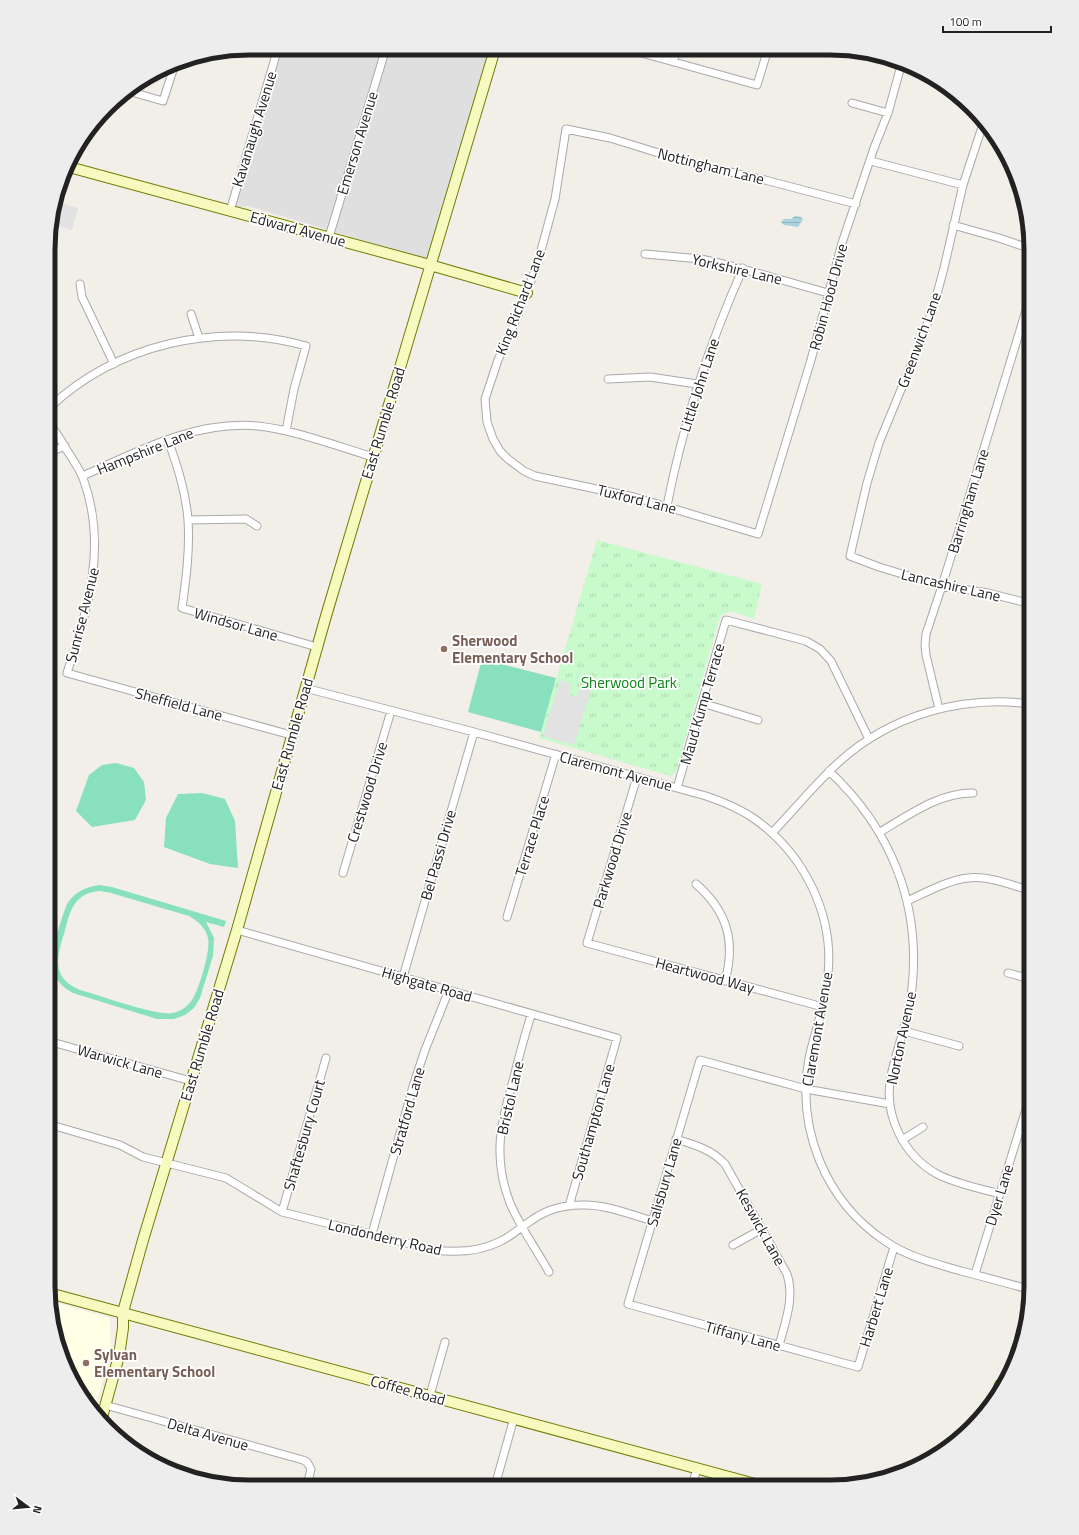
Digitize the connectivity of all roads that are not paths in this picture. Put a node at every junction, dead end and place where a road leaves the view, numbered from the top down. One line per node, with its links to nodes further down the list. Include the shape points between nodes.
1 (276, 55): 19 (street, Kavanaugh Avenue)
2 (384, 55): 21 (street, Emerson Avenue)
3 (493, 55): 24 (street, East Rumble Road)
4 (648, 55): 7 (street)
5 (675, 55): 7 (street)
6 (767, 55): 7 (street, via 758,85)
7 (673, 62)
8 (900, 68): 12 (street, Robin Hood Drive)
9 (172, 71): 10 (street, via 163,101)
10 (134, 93)
11 (852, 102): 12 (street)
12 (888, 113): 15 (street, Robin Hood Drive)
13 (982, 128): 17 (street, Greenwich Lane)
14 (566, 129): 18 (street, Nottingham Lane, via 610,138 691,163); 27 (street, King Richard Lane, via 555,199)
15 (870, 161): 17 (street); 18 (street, Robin Hood Drive)
16 (73, 168): 19 (street, Edward Avenue)
17 (963, 185): 20 (street, Greenwich Lane)
18 (856, 204): 28 (street, Robin Hood Drive)
19 (230, 211): 21 (street, Edward Avenue)
20 (954, 225): 22 (street); 48 (street, Greenwich Lane, via 926,327 879,443 865,489)
21 (329, 237): 24 (street, Edward Avenue)
22 (1024, 247)
23 (645, 254): 25 (street, Yorkshire Lane, via 701,259)
24 (430, 264): 27 (street, Edward Avenue); 41 (street, East Rumble Road)
25 (743, 268): 28 (street, Yorkshire Lane); 34 (street, Little John Lane, via 716,330)
26 (80, 284): 32 (street, via 82,297)
27 (527, 293): 42 (street, King Richard Lane, via 498,360 485,399 491,435 500,451)
28 (828, 293): 47 (street, Robin Hood Drive, via 811,360)
29 (191, 314): 31 (street)
30 (1024, 317): 49 (street, Barringham Lane)
31 (199, 338): 32 (street, via 148,350); 36 (street, via 248,336 306,346)
32 (114, 364): 35 (street, via 74,387)
33 (608, 379): 34 (street, via 650,377)
34 (697, 384): 44 (street, Little John Lane, via 678,451)
35 (55, 403)
36 (286, 431): 38 (street, Hampshire Lane, via 236,425 206,428); 41 (street, Hampshire Lane)
37 (55, 432): 39 (street, Sunrise Avenue)
38 (168, 440): 43 (street, Hampshire Lane); 45 (street, Windsor Lane, via 180,478)
39 (65, 446): 40 (street); 43 (street, Sunrise Avenue)
40 (55, 450)
41 (372, 457): 51 (street, East Rumble Road)
42 (515, 466): 44 (street, Tuxford Lane, via 546,479)
43 (83, 476): 52 (street, Sunrise Avenue, via 94,520 95,562 81,628)
44 (667, 506): 47 (street, Tuxford Lane)
45 (188, 520): 46 (street, via 246,519); 51 (street, Windsor Lane, via 188,565 182,608)
46 (258, 526)
47 (758, 534)
48 (850, 556): 49 (street, Lancashire Lane)
49 (942, 586): 50 (street, Lancashire Lane, via 988,593); 56 (street, Barringham Lane, via 926,634 925,645)
50 (1024, 602)
51 (317, 647): 53 (street, East Rumble Road)
52 (67, 673): 60 (street, Sheffield Lane)
53 (305, 688): 57 (street, Claremont Avenue); 60 (street, East Rumble Road)
54 (702, 703): 58 (street); 61 (street, Maud Kump Terrace, via 726,620 806,641 820,650 831,661); 65 (street, Maud Kump Terrace)
55 (1024, 703): 56 (street, via 977,702)
56 (939, 709): 61 (street, via 906,720)
57 (391, 711): 59 (street, Claremont Avenue); 69 (street, Crestwood Drive)
58 (758, 720)
59 (474, 732): 62 (street, Claremont Avenue); 77 (street, Bel Passi Drive)
60 (291, 735): 74 (street, East Rumble Road)
61 (869, 739): 63 (street)
62 (556, 754): 64 (street, Claremont Avenue); 73 (street, Terrace Place)
63 (830, 771): 67 (street, Norton Avenue, via 856,798); 68 (street)
64 (637, 777): 65 (street, Claremont Avenue); 75 (street, Parkwood Drive)
65 (677, 788): 68 (street, Claremont Avenue, via 723,802 755,819)
66 (973, 793): 67 (street, via 954,794 931,802)
67 (880, 832): 72 (street, Norton Avenue, via 896,866)
68 (772, 833): 81 (street, Claremont Avenue, via 804,872 817,899 824,922 829,973)
69 (342, 873)
70 (696, 884): 79 (street, via 715,903 728,932 730,954)
71 (1024, 889): 72 (street, via 988,879 968,878)
72 (907, 901): 83 (street, Norton Avenue, via 914,967)
73 (507, 917)
74 (237, 930): 77 (street, Highgate Road); 88 (street, East Rumble Road)
75 (587, 944): 79 (street, Heartwood Way)
76 (1008, 973): 78 (street)
77 (403, 977): 80 (street, Highgate Road)
78 (1024, 977)
79 (725, 981): 81 (street, Heartwood Way)
80 (449, 990): 82 (street, Highgate Road); 103 (street, Stratford Lane, via 414,1083)
81 (823, 1007): 89 (street, Claremont Avenue, via 810,1057)
82 (531, 1015): 84 (street, Highgate Road); 101 (street, Bristol Lane, via 504,1112 500,1141 500,1159 506,1191)
83 (904, 1031): 86 (street); 90 (street, Norton Avenue, via 891,1076)
84 (617, 1038): 98 (street, Southampton Lane)
85 (55, 1043): 88 (street, Warwick Lane)
86 (959, 1046)
87 (326, 1058): 99 (street, Shaftesbury Court)
88 (191, 1081): 96 (street, East Rumble Road)
89 (806, 1089): 90 (street); 94 (street, Salisbury Lane, via 700,1060); 105 (street, Claremont Avenue, via 814,1146 829,1182 862,1223)
90 (890, 1104): 95 (street, Norton Avenue)
91 (1024, 1116): 97 (street, Dyer Lane)
92 (55, 1126): 96 (street, Londonderry Road, via 120,1145 143,1157)
93 (923, 1127): 95 (street)
94 (676, 1139): 100 (street, Salisbury Lane); 102 (street, Keswick Lane, via 702,1147 721,1160)
95 (902, 1140): 97 (street, Norton Avenue, via 919,1161 937,1174)
96 (166, 1163): 99 (street, Londonderry Road, via 226,1178); 111 (street, East Rumble Road)
97 (1000, 1194): 107 (street, Dyer Lane)
98 (569, 1206): 100 (street, Londonderry Road, via 606,1207); 101 (street, Londonderry Road, via 546,1212)
99 (282, 1212): 103 (street, Londonderry Road)
100 (652, 1221): 110 (street, Salisbury Lane)
101 (523, 1226): 103 (street, Londonderry Road, via 488,1247 458,1252 434,1250); 106 (street, Bristol Lane)
102 (762, 1229): 104 (street); 113 (street, Keswick Lane, via 787,1274 791,1291)
103 (372, 1234)
104 (733, 1245)
105 (894, 1247): 107 (street, Claremont Avenue, via 926,1261); 114 (street, Harbert Lane)
106 (549, 1272)
107 (975, 1274): 108 (street, Claremont Avenue)
108 (1024, 1288)
109 (55, 1295): 111 (street, Coffee Road)
110 (628, 1304): 113 (street, Tiffany Lane)
111 (123, 1312): 115 (street, Coffee Road); 116 (street, East Rumble Road, via 119,1356)
112 (445, 1342): 115 (street)
113 (779, 1346): 114 (street, Tiffany Lane)
114 (858, 1367)
115 (430, 1396): 118 (street, Coffee Road)
116 (105, 1405): 117 (street, East Rumble Road); 120 (street, Delta Avenue, via 303,1460 310,1466)
117 (103, 1414)
118 (514, 1418): 119 (street, Coffee Road); 121 (street)
119 (697, 1468): 122 (street); 123 (street, Coffee Road)
120 (309, 1480)
121 (497, 1480)
122 (694, 1480)
123 (741, 1480)

